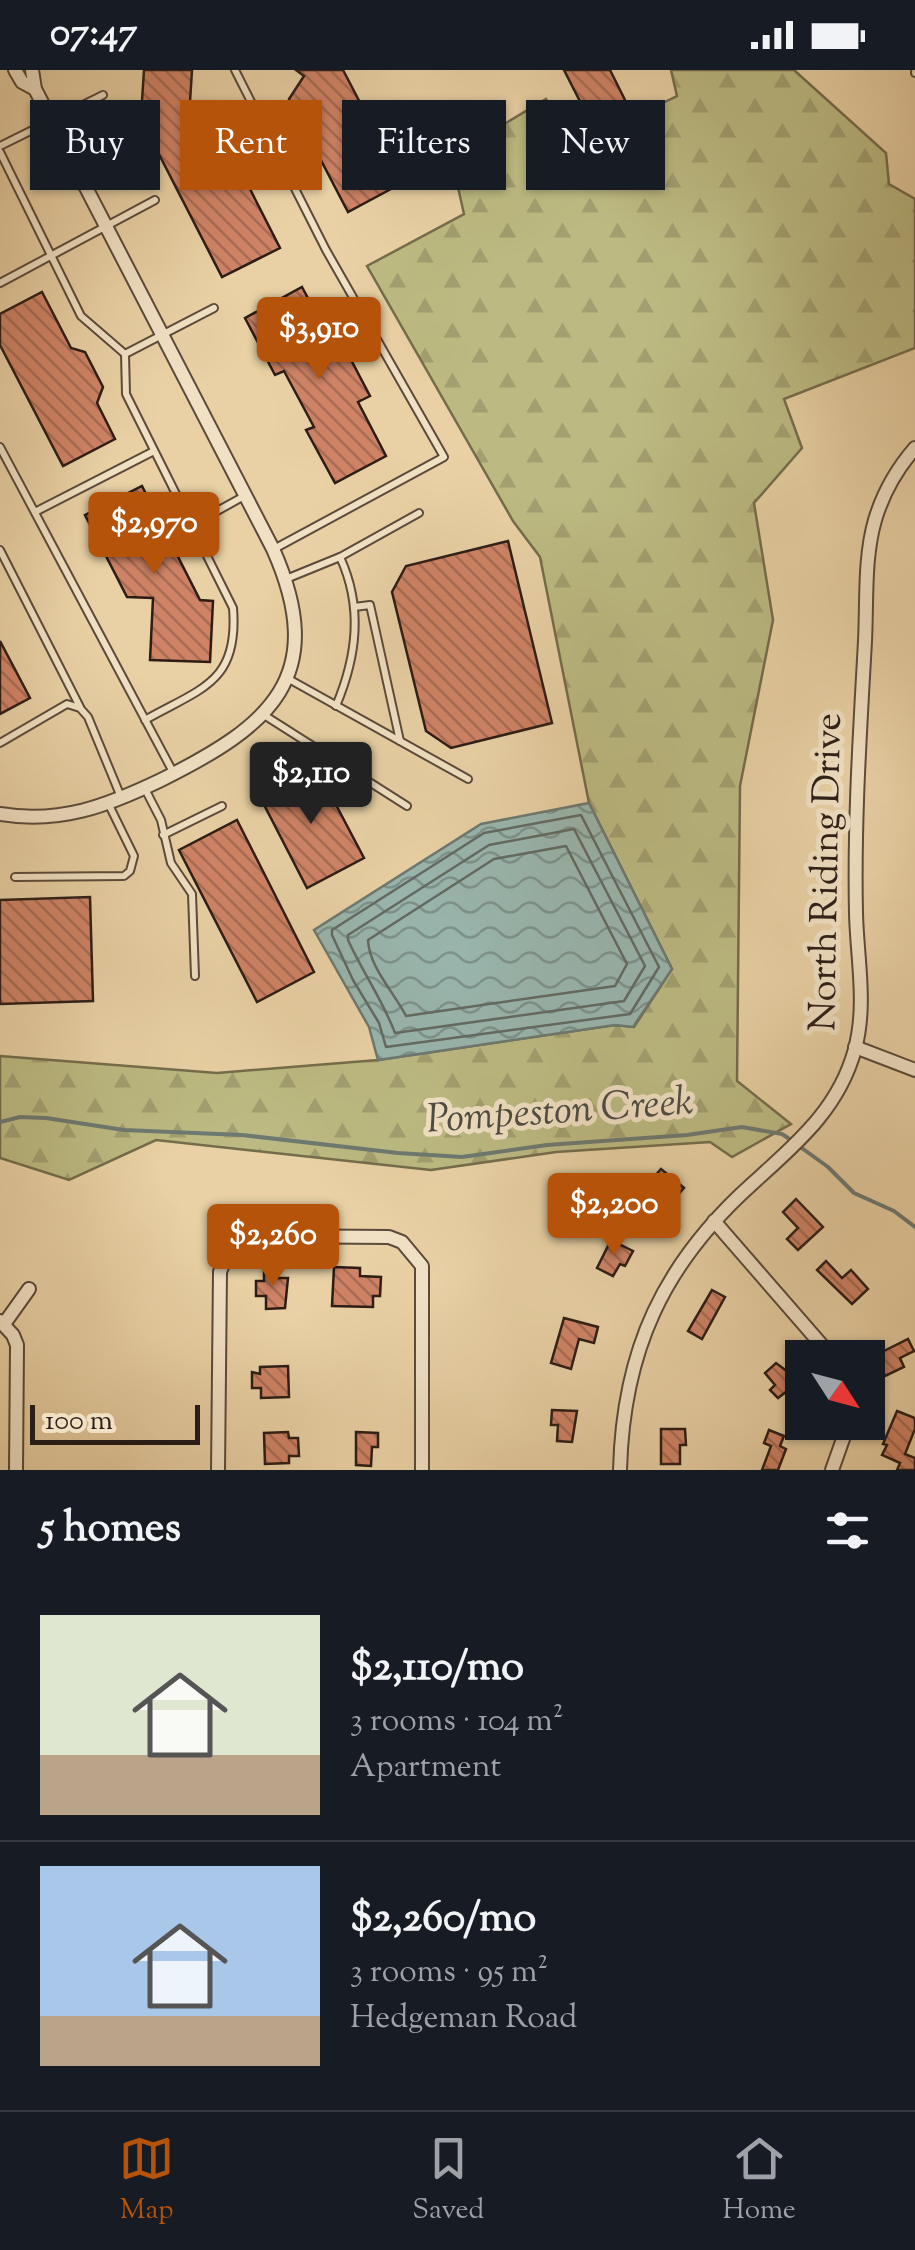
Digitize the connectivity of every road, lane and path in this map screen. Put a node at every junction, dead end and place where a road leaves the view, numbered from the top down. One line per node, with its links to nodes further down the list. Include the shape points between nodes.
1 (15, 70): 4 (street)
2 (32, 70): 4 (street)
3 (235, 70): 25 (lane, via 326,250 444,457)
4 (35, 90): 6 (street)
5 (103, 95): 7 (lane)
6 (41, 100)
7 (93, 100)
8 (30, 133): 9 (lane)
9 (0, 150): 13 (lane)
10 (88, 190): 12 (street)
11 (155, 200): 12 (lane)
12 (107, 227): 13 (lane); 16 (street)
13 (52, 257): 14 (lane); 17 (lane, via 81,316)
14 (0, 283)
15 (214, 308): 16 (lane)
16 (164, 334): 17 (lane); 21 (street)
17 (125, 354): 20 (lane, via 126,394)
18 (0, 447): 22 (lane)
19 (915, 448): 47 (street, North Riding Drive, via 892,477 870,546 857,787 862,998)
20 (154, 451): 22 (lane); 24 (lane)
21 (246, 495): 24 (lane); 25 (street)
22 (35, 512): 34 (lane)
23 (418, 512): 27 (lane)
24 (192, 525): 34 (lane, via 233,608 234,642 218,676)
25 (273, 549): 28 (street)
26 (0, 550): 32 (lane)
27 (340, 557): 28 (lane); 29 (lane)
28 (286, 579): 30 (street, via 294,645)
29 (354, 606): 31 (lane, via 351,670); 36 (lane, via 370,605)
30 (286, 678): 31 (lane); 33 (street)
31 (336, 706): 36 (lane)
32 (80, 708): 35 (lane, via 67,704); 40 (lane)
33 (264, 715): 37 (street, via 226,746); 42 (lane)
34 (146, 720): 37 (lane)
35 (0, 742)
36 (401, 742): 38 (lane)
37 (174, 774): 39 (street)
38 (468, 779)
39 (144, 788): 40 (street); 44 (lane)
40 (115, 801): 43 (street, via 56,818); 45 (lane, via 134,856 124,876)
41 (222, 806): 44 (lane)
42 (408, 806)
43 (0, 814)
44 (163, 835): 46 (lane, via 192,894)
45 (15, 877)
46 (195, 976)
47 (856, 1047): 48 (street); 49 (street, North Riding Drive, via 821,1118)
48 (915, 1070)
49 (714, 1221): 52 (street); 57 (street, North Riding Drive, via 674,1272 641,1341 626,1393)
50 (29, 1289): 51 (street)
51 (2, 1322): 54 (street, via 17,1346)
52 (817, 1340)
53 (843, 1440): 58 (street)
54 (16, 1470)
55 (218, 1470): 56 (street, via 220,1272 243,1238 277,1236 389,1237 422,1266)
56 (422, 1470)
57 (620, 1470)
58 (832, 1470)

